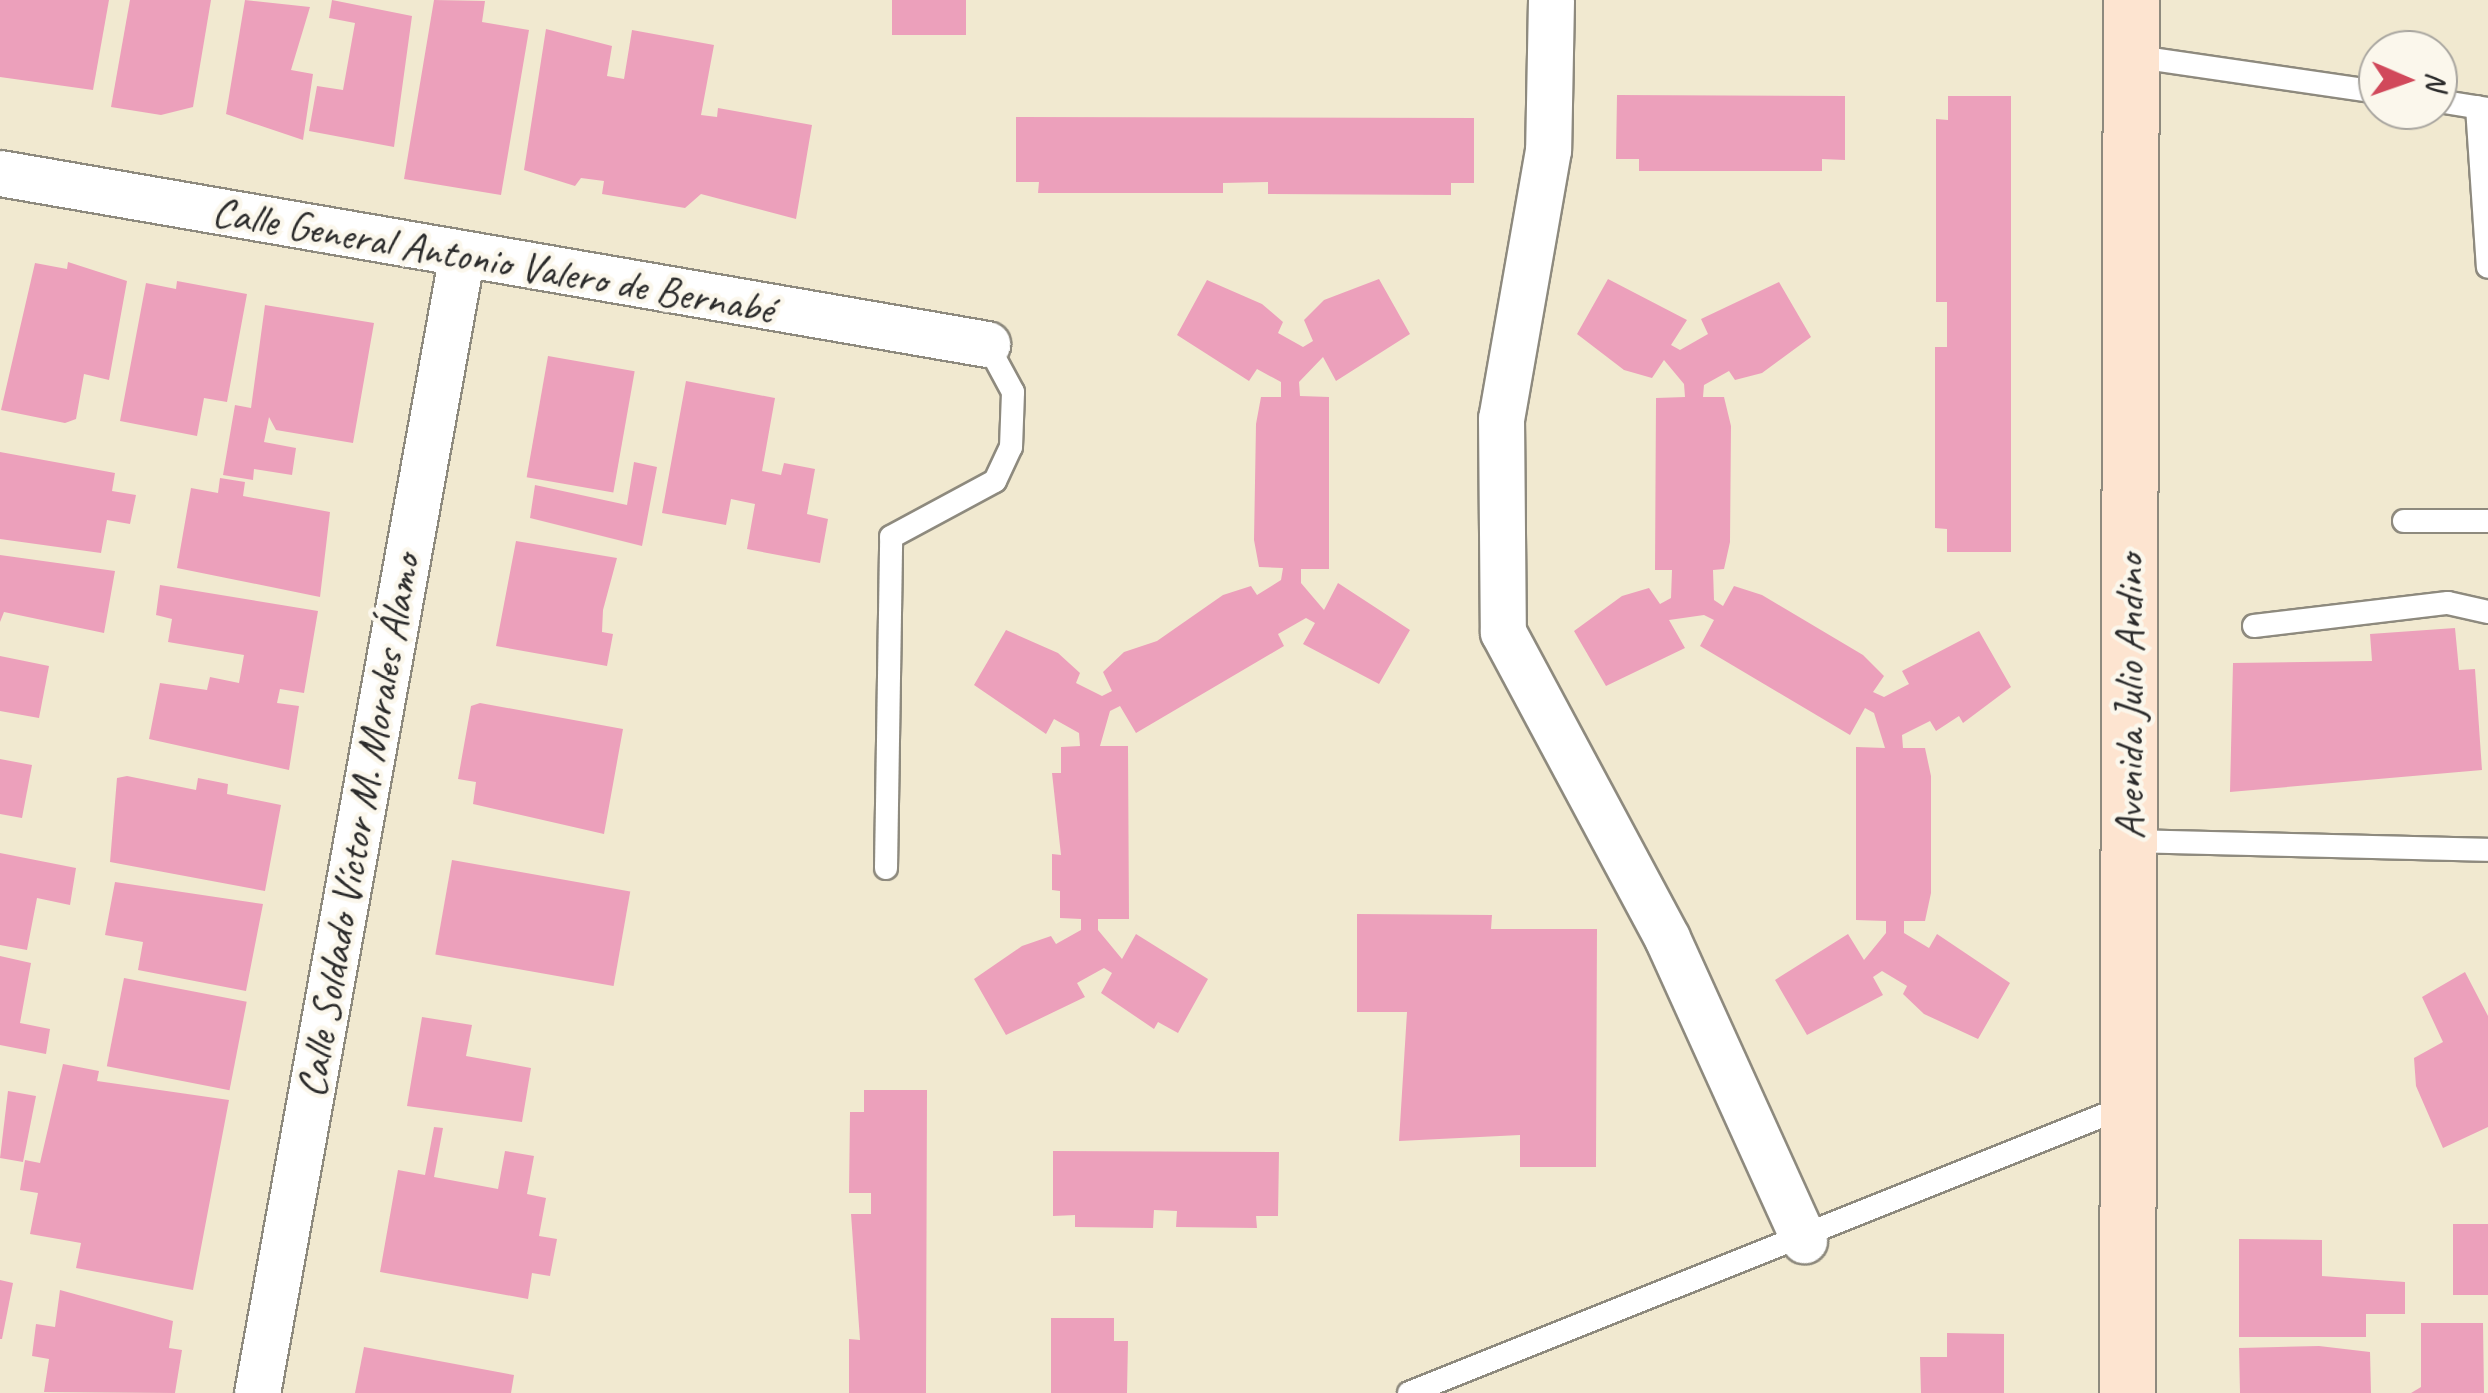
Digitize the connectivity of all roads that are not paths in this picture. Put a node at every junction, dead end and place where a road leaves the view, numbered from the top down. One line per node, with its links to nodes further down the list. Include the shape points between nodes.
1 (1551, 0): 18 (street, via 1548,150 1500,418 1503,632 1667,938)
2 (2131, 0): 3 (street, Avenida Julio Andino)
3 (2130, 56): 4 (lane); 14 (street, Avenida Julio Andino)
4 (2358, 89)
5 (2482, 108): 8 (lane)
6 (0, 172): 7 (street, Calle General Antonio Valero de Bernabé)
7 (461, 259): 9 (street, Calle General Antonio Valero de Bernabé); 19 (street, Calle Soldado Víctor M. Morales Álamo)
8 (2488, 268)
9 (987, 344): 16 (lane, via 1013,392 1011,447 995,481 891,537)
10 (2404, 521): 11 (lane)
11 (2488, 522)
12 (2488, 612): 13 (lane, via 2448,604)
13 (2254, 626)
14 (2130, 841): 15 (lane); 17 (street, Avenida Julio Andino)
15 (2488, 850)
16 (886, 868)
17 (2130, 1105): 18 (lane); 21 (street, Avenida Julio Andino)
18 (1804, 1240): 20 (lane)
19 (257, 1393)
20 (1410, 1393)
21 (2126, 1393)

